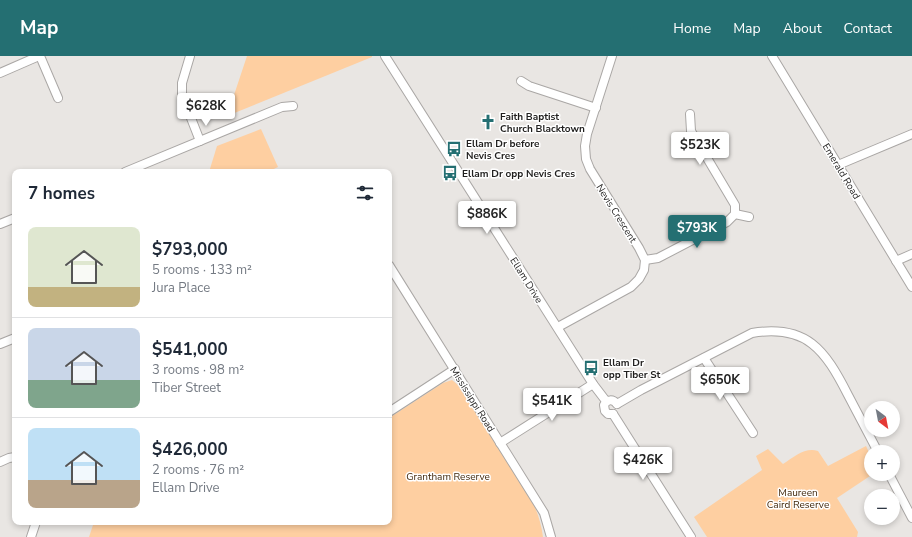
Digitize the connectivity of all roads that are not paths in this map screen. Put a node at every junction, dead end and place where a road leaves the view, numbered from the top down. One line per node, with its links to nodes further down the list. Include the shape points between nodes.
1 (39, 56): 6 (street); 8 (street)
2 (190, 56): 13 (street, via 182,83 182,95)
3 (385, 56): 25 (street, Ellam Drive)
4 (612, 56): 10 (street, Nevis Crescent)
5 (772, 56): 14 (street, Emerald Road)
6 (0, 73)
7 (521, 81): 10 (street, via 528,86)
8 (58, 98)
9 (293, 106): 13 (street, via 282,107)
10 (596, 108): 21 (street, Nevis Crescent, via 587,134 586,159)
11 (690, 114): 16 (street, via 691,131 735,205)
12 (912, 134): 14 (street)
13 (200, 141): 15 (street)
14 (838, 165): 22 (street, Emerald Road)
15 (132, 169)
16 (735, 214): 17 (street); 21 (street, via 727,222 658,258)
17 (749, 217)
18 (12, 219): 19 (street)
19 (0, 224)
20 (912, 254): 22 (street)
21 (644, 260): 25 (street, via 644,270 631,287)
22 (896, 261): 24 (street, Emerald Road)
23 (392, 270): 29 (street, Mississippi Road)
24 (912, 286)
25 (558, 327): 30 (street, Ellam Drive)
26 (12, 339): 27 (street)
27 (0, 344)
28 (704, 358): 32 (street); 35 (street); 37 (street, via 752,333 783,331 799,336 817,347 831,364)
29 (455, 369): 33 (street); 36 (street, Mississippi Road)
30 (593, 384): 31 (street, Ellam Drive); 36 (street)
31 (606, 401): 32 (street, via 612,400); 34 (street, via 604,411)
32 (617, 404): 34 (street)
33 (392, 410)
34 (613, 414): 45 (street)
35 (753, 433)
36 (500, 443): 44 (street, Mississippi Road, via 544,513)
37 (874, 445)
38 (12, 458): 39 (street)
39 (0, 462)
40 (893, 481): 41 (street)
41 (912, 518)
42 (35, 525): 43 (street)
43 (31, 537)
44 (551, 537)
45 (691, 537)

